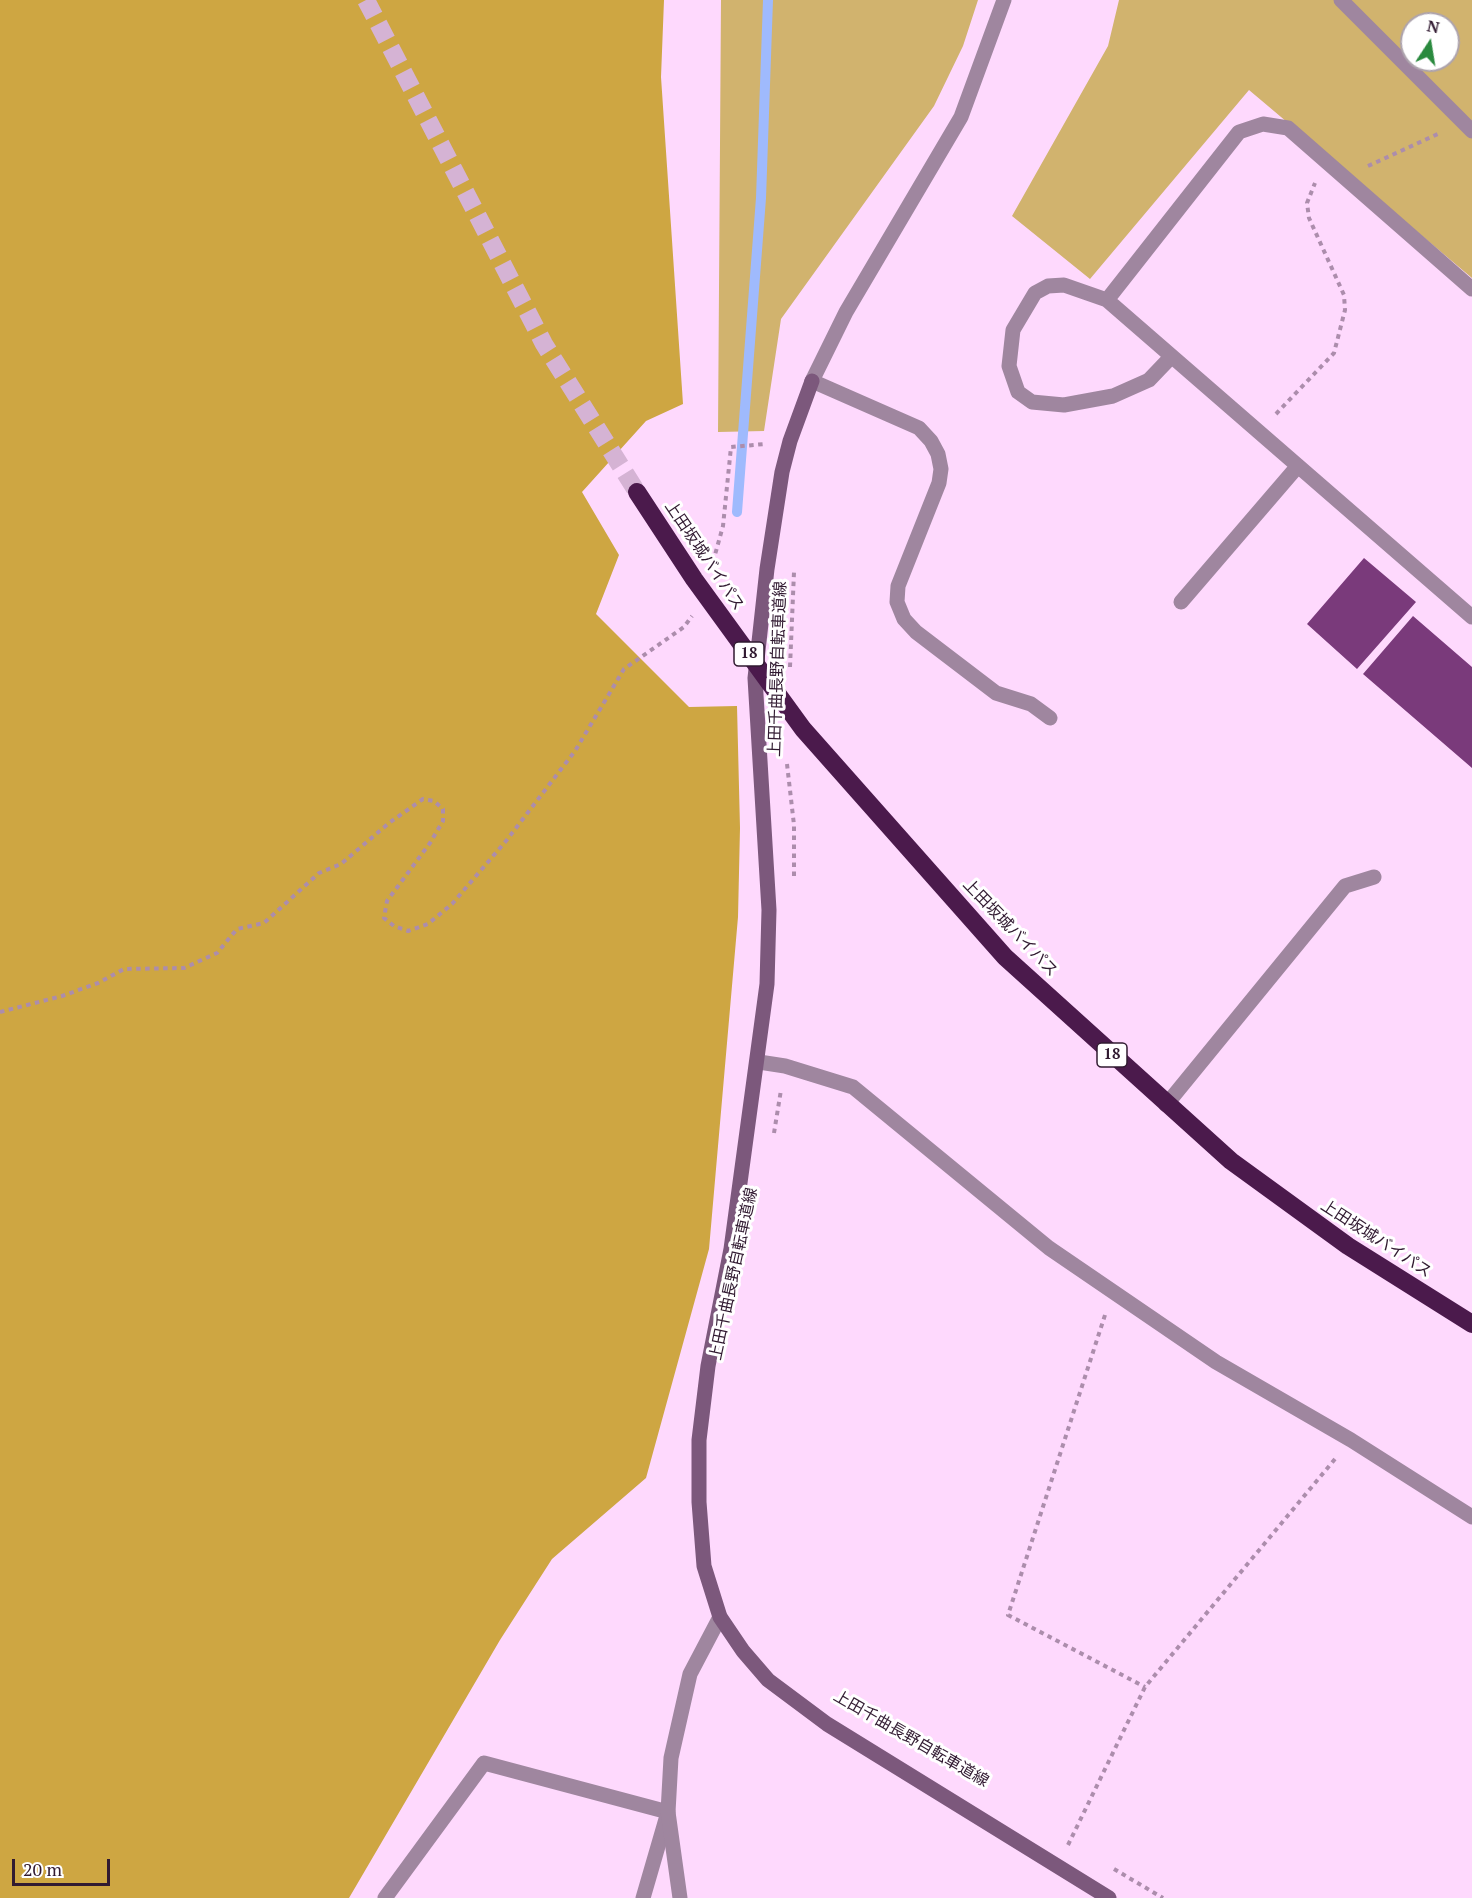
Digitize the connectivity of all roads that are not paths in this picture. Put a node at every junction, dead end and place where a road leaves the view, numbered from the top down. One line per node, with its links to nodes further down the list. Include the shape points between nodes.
1 (1004, 0): 7 (street, via 961,117 846,312)
2 (1341, 0): 3 (street)
3 (1467, 127)
4 (1472, 289): 5 (street, via 1288,128 1263,124 1239,132)
5 (1107, 300): 6 (street); 6 (street, via 1064,285 1048,286 1035,293 1013,330 1009,366 1018,392 1032,402 1048,405 1113,396 1149,380)
6 (1171, 357): 8 (street)
7 (812, 381): 12 (street, via 919,428 931,441 938,454 939,483 898,586 897,602 904,619 996,693 1031,704); 14 (street, via 790,441 767,569 755,678 769,910)
8 (1298, 467): 10 (street); 11 (street)
9 (637, 492): 15 (highway, 上田坂城バイパス / 18, via 694,579 803,729 1005,957)
10 (1181, 602)
11 (1472, 617)
12 (1050, 718)
13 (1374, 877): 15 (street, via 1345,886)
14 (759, 1062): 17 (street, via 853,1087 1049,1248 1216,1362 1351,1440); 18 (street, via 699,1440 704,1566)
15 (1166, 1105): 16 (highway, 上田坂城バイパス / 18, via 1231,1161 1348,1246)
16 (1472, 1323)
17 (1472, 1517)
18 (720, 1617): 19 (street, via 690,1674 672,1758); 23 (street, via 768,1680 819,1718)
19 (668, 1812): 20 (street, via 484,1763); 21 (street); 22 (street)
20 (386, 1898)
21 (643, 1898)
22 (680, 1898)
23 (1109, 1898)

